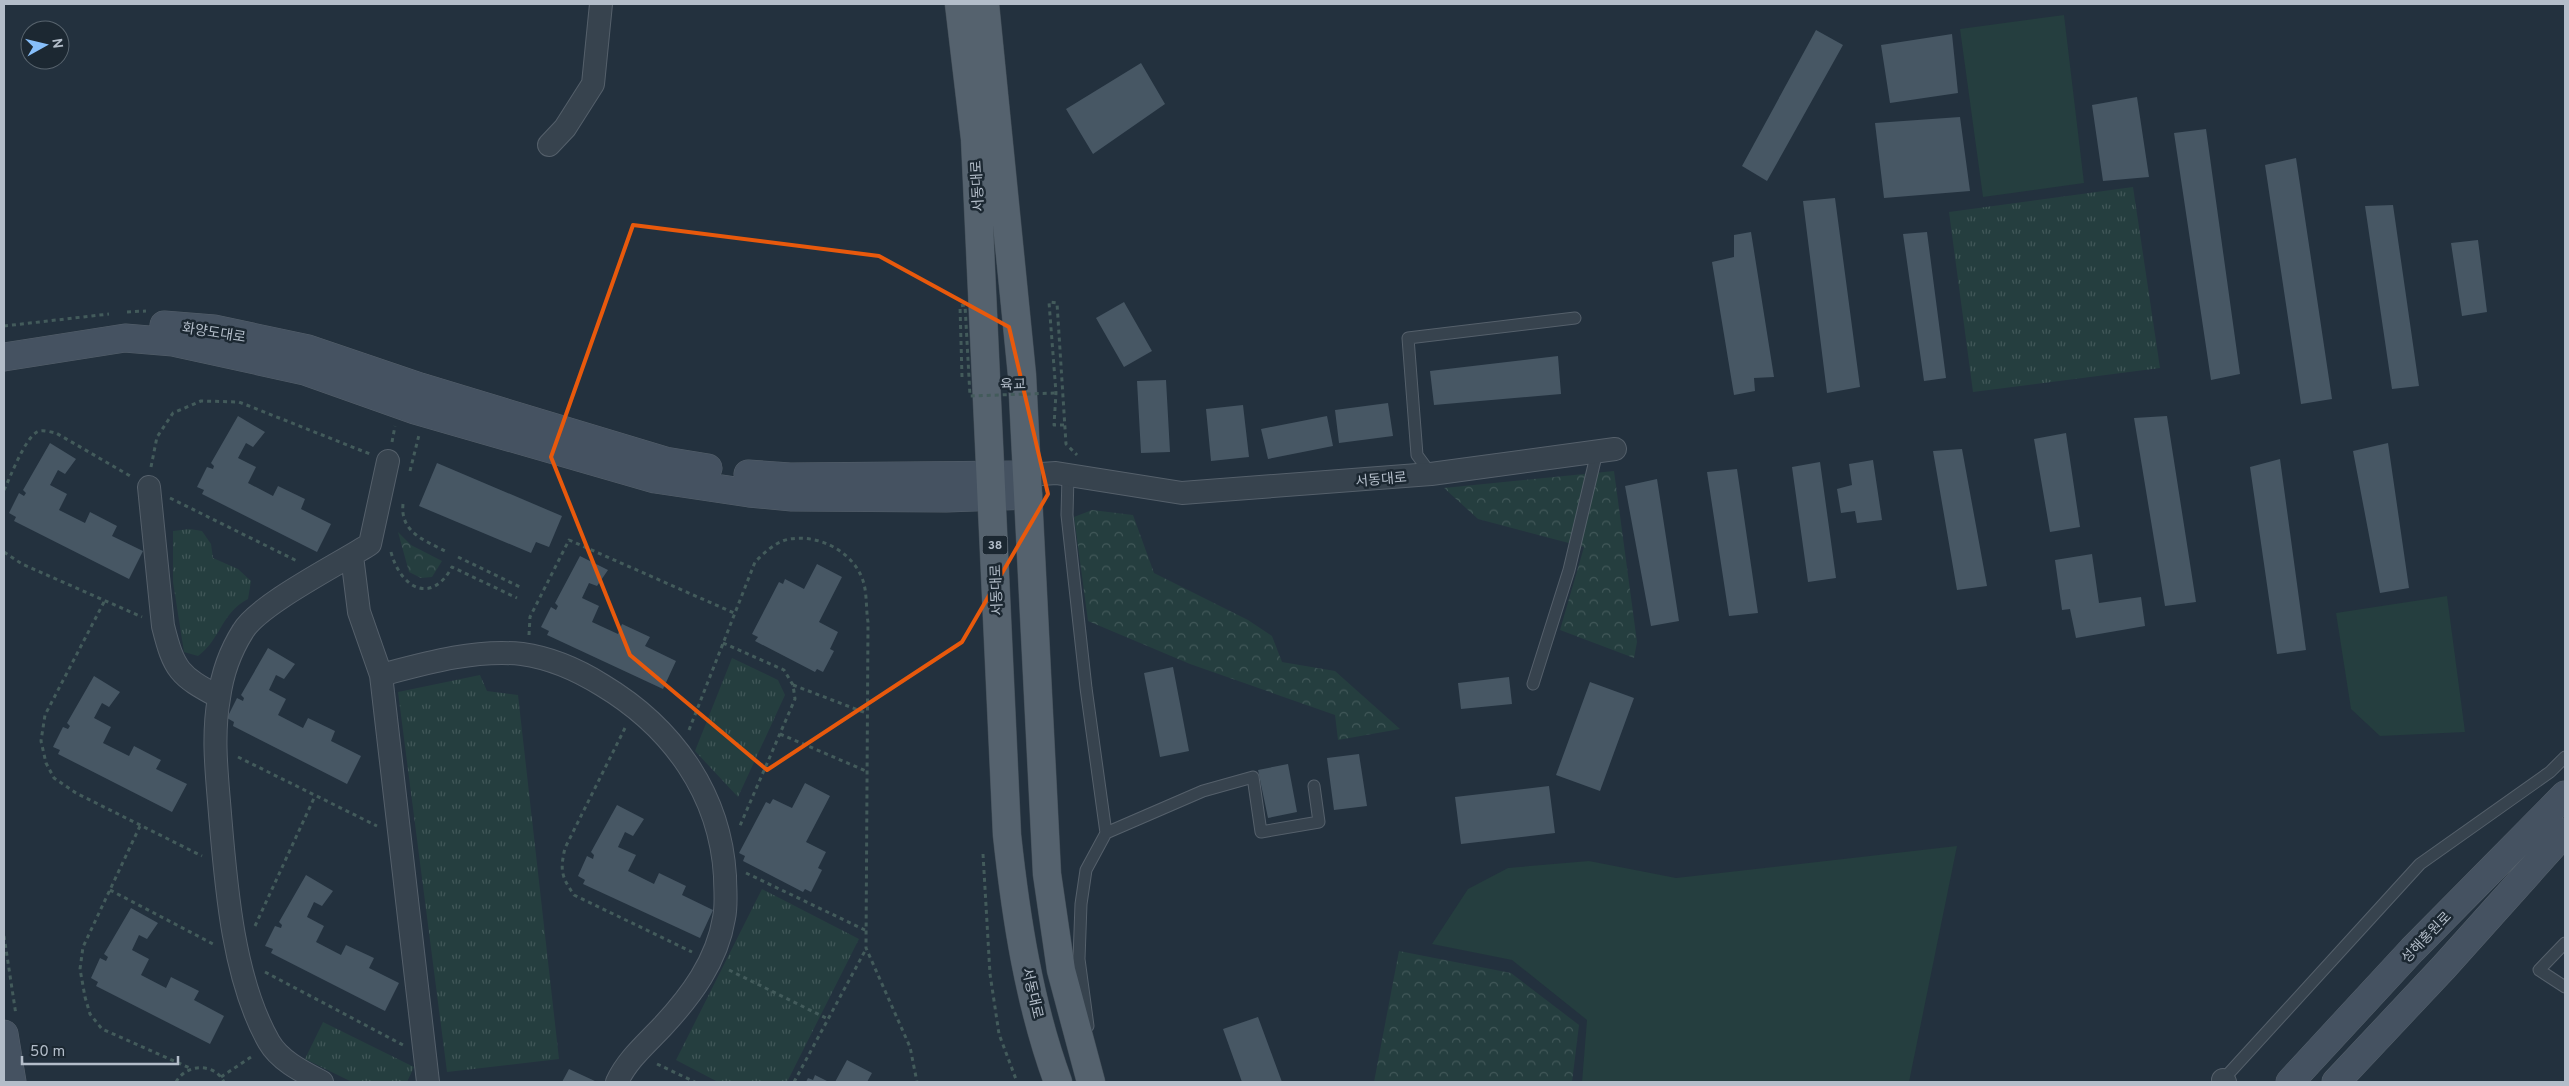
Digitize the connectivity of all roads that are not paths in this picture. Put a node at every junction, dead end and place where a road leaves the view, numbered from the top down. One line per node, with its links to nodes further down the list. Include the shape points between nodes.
1 (601, 4): 4 (street, via 593,84)
2 (959, 4): 14 (main road, 서동대로 / 38, via 975,139)
3 (985, 4): 13 (main road, 서동대로, via 1022,375)
4 (550, 145)
5 (1574, 318): 11 (lane, via 1408,338 1417,455)
6 (4, 342): 8 (street, 화양도대로, via 125,321 214,329 308,349)
7 (4, 357): 8 (street, 화양도대로, via 125,338 173,342 305,371)
8 (413, 412): 14 (street, via 736,473)
9 (1606, 450): 11 (street, 서동대로); 18 (lane)
10 (388, 461): 16 (street, via 370,544)
11 (1431, 474): 12 (street, 서동대로, via 1182,493)
12 (1068, 476): 13 (street, 서동대로, via 1056,473); 24 (lane, via 1067,514)
13 (1027, 485): 14 (street); 34 (main road, 서동대로, via 1047,874 1061,970)
14 (992, 486): 33 (main road, 서동대로 / 38, via 1004,765 1013,889 1034,1000)
15 (149, 487): 19 (street, via 163,626 174,663 184,677)
16 (352, 556): 17 (street, via 359,612); 19 (street, via 260,613 244,628 233,648)
17 (381, 675): 31 (street); 32 (street, via 427,663 487,654 527,656 555,662 587,675 626,699 680,752 703,787 720,836 724,863 724,918 700,981 686,1001 636,1054)
18 (1533, 684)
19 (219, 697): 28 (street, via 215,745 225,868 240,959 250,1004)
20 (2565, 757): 35 (lane, via 2550,772 2420,864)
21 (1314, 786): 24 (lane, via 1320,822 1262,832 1253,777 1203,790)
22 (2565, 795): 36 (street, 성해홍원로, via 2412,950)
23 (2565, 832): 37 (street, via 2444,968)
24 (1106, 833): 34 (lane, via 1086,870 1081,904 1080,959 1091,1042)
25 (2565, 943): 26 (lane, via 2539,970)
26 (2565, 987)
27 (11, 1029): 29 (street)
28 (287, 1072): 30 (street)
29 (12, 1082)
30 (322, 1082)
31 (428, 1082)
32 (617, 1082)
33 (1058, 1082)
34 (1092, 1082)
35 (2223, 1082)
36 (2290, 1082)
37 (2336, 1082)

